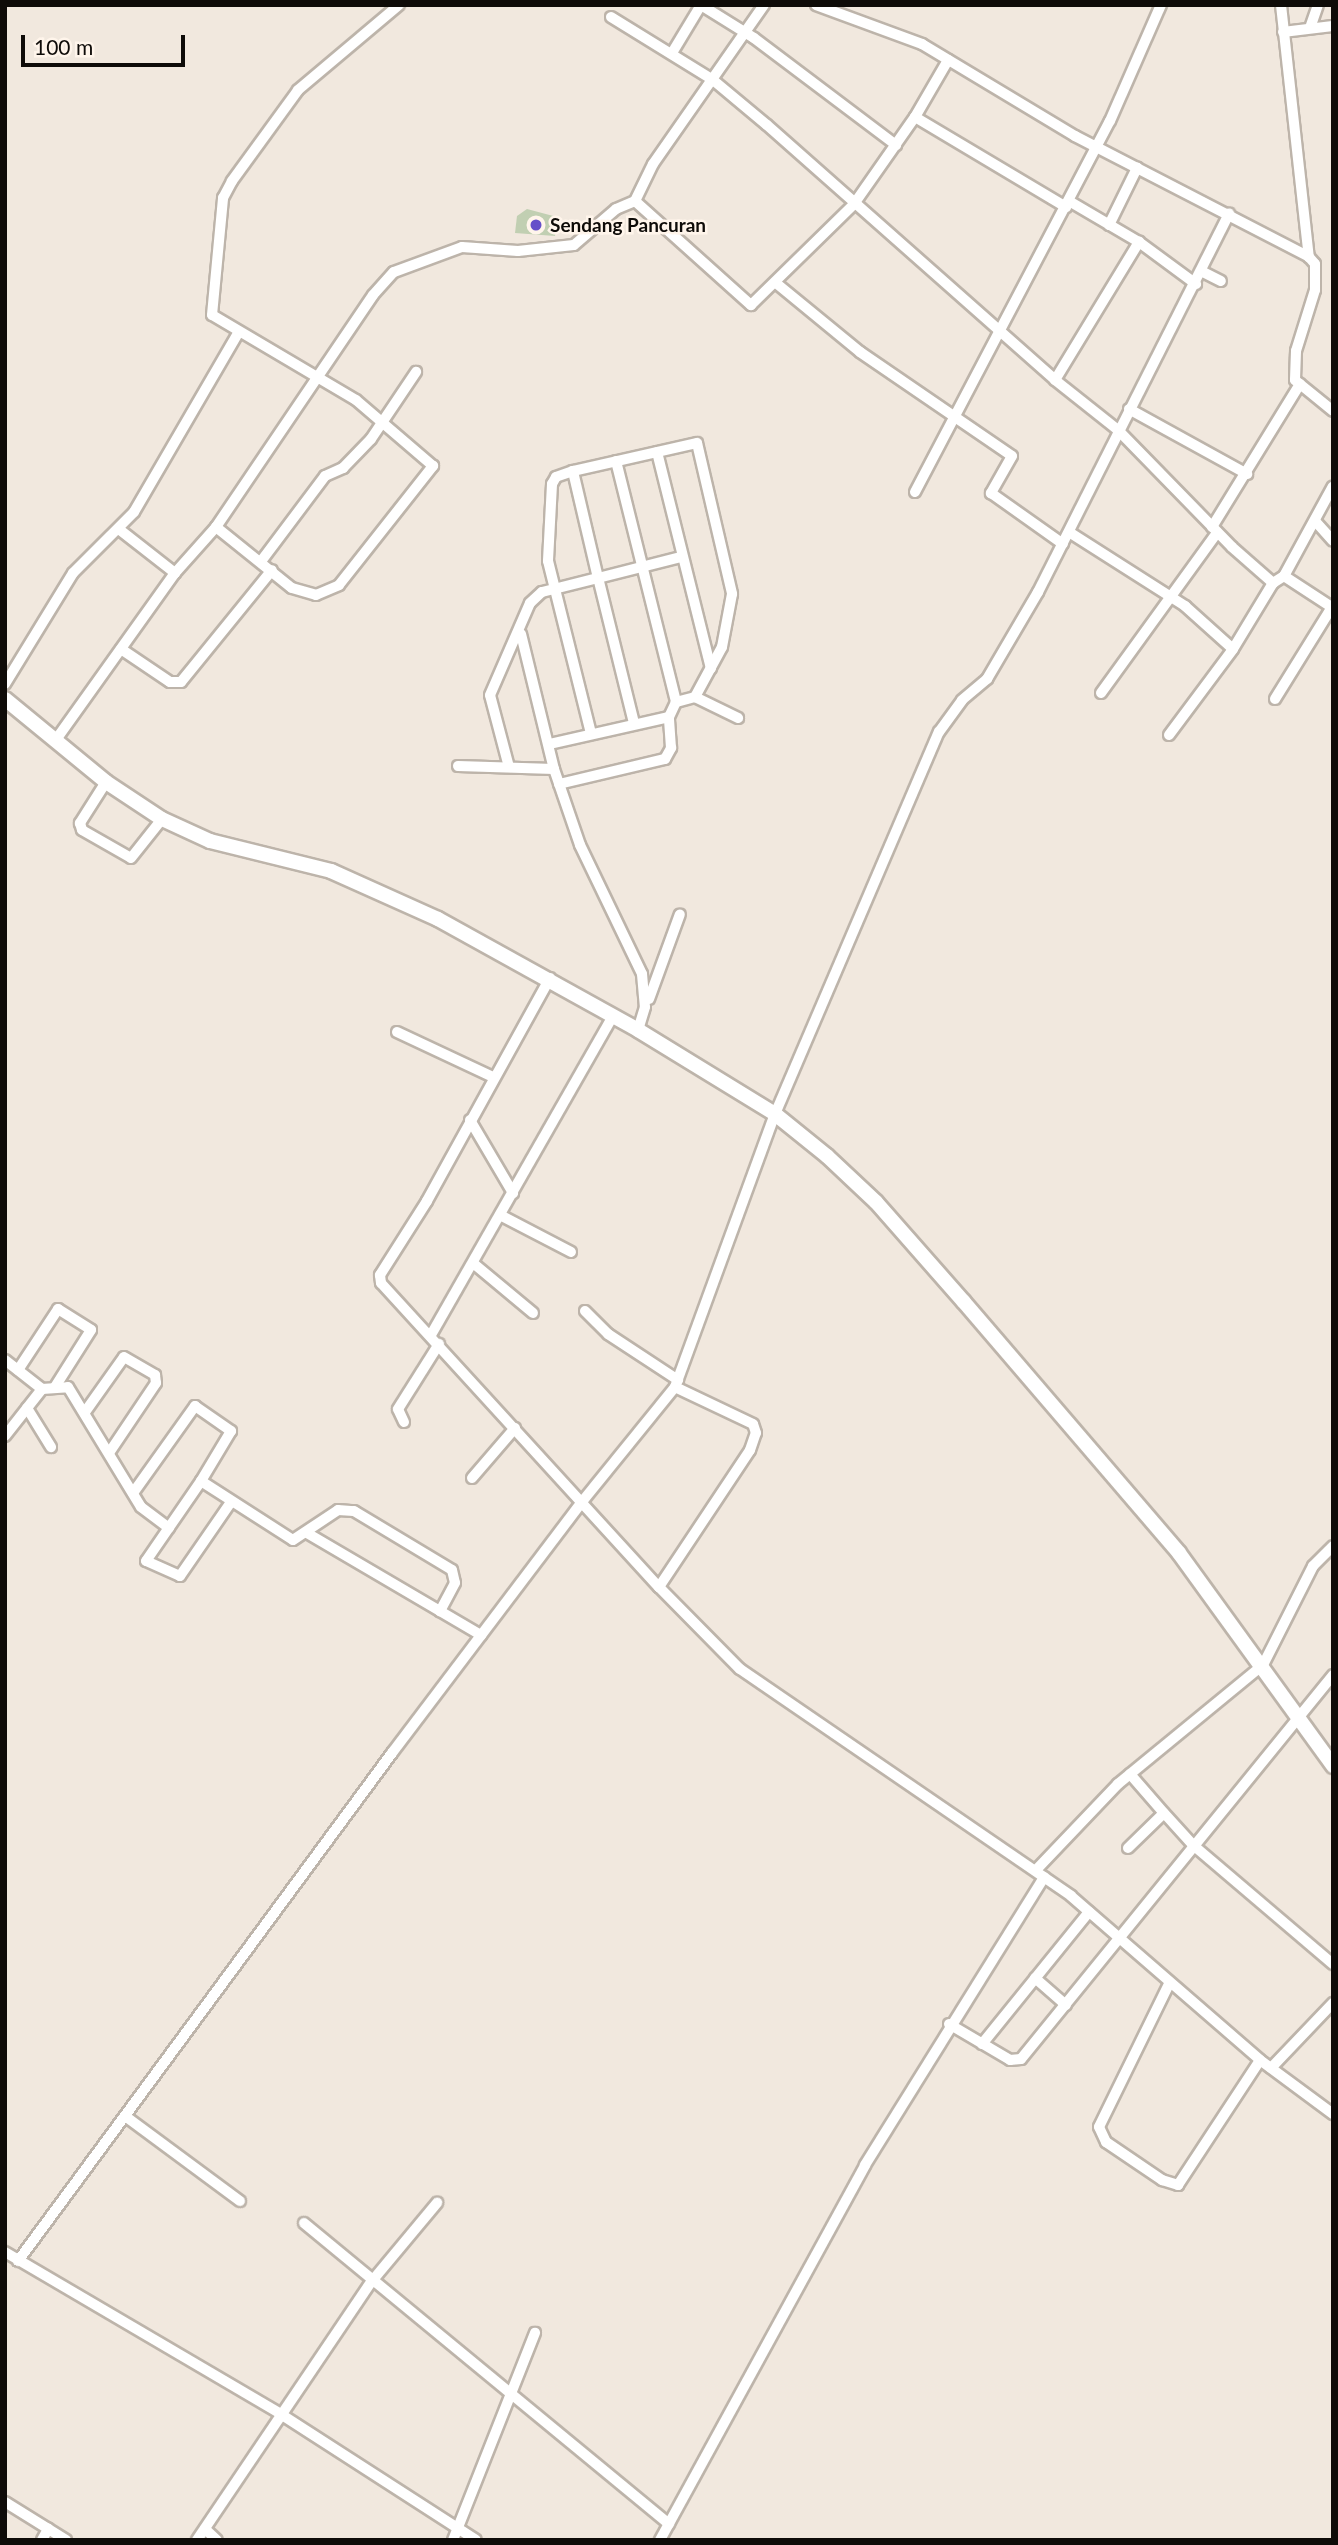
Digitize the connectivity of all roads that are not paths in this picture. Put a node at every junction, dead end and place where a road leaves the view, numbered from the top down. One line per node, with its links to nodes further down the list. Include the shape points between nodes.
1 (400, 5): 31 (street, via 298,90 223,198 212,315)
2 (701, 5): 11 (street); 13 (street)
3 (764, 5): 11 (street)
4 (816, 5): 14 (street, via 879,26)
5 (1161, 5): 18 (street)
6 (1281, 5): 12 (street)
7 (1318, 5): 10 (street)
8 (611, 17): 13 (street)
9 (1333, 26): 10 (street)
10 (1310, 28): 12 (street)
11 (745, 32): 15 (street); 17 (street)
12 (1283, 32): 26 (street)
13 (672, 53): 15 (street)
14 (948, 60): 16 (street); 18 (street)
15 (713, 80): 20 (street, via 653,164); 21 (street)
16 (915, 117): 17 (street); 22 (street)
17 (896, 145): 21 (street)
18 (1097, 147): 19 (street); 22 (street)
19 (1138, 168): 23 (street); 24 (street)
20 (635, 201): 29 (street, via 747,304 760,301); 34 (street, via 616,209 574,244 518,251 462,247 399,269 373,295)
21 (854, 204): 29 (street); 32 (street)
22 (1067, 204): 24 (street); 32 (street)
23 (1229, 214): 26 (street); 27 (street)
24 (1109, 225): 25 (street)
25 (1139, 242): 30 (street); 35 (street)
26 (1309, 257): 36 (street, via 1317,274 1312,308 1296,351 1295,380)
27 (1203, 272): 28 (street); 30 (street)
28 (1221, 281)
29 (776, 283): 39 (street, via 860,352)
30 (1196, 284): 37 (street)
31 (238, 333): 34 (street); 50 (street)
32 (1002, 334): 35 (street); 39 (street)
33 (416, 372): 40 (street)
34 (320, 377): 40 (street); 49 (street)
35 (1055, 380): 41 (street)
36 (1300, 384): 38 (street); 45 (street)
37 (1129, 409): 41 (street); 45 (street)
38 (1333, 411)
39 (957, 416): 47 (street); 54 (street, via 1012,456 991,494)
40 (382, 424): 56 (street, via 350,462 325,476); 58 (street, via 433,466 423,481 339,585 304,594)
41 (1118, 430): 51 (street); 52 (street)
42 (657, 452): 43 (street); 55 (street); 69 (street, via 693,442 700,447 732,594 722,647)
43 (616, 461): 44 (street); 57 (street)
44 (573, 471): 61 (street); 63 (street, via 556,477 552,484 548,561)
45 (1247, 474): 51 (street)
46 (1333, 486): 48 (street)
47 (915, 492)
48 (1316, 522): 53 (street); 60 (street)
49 (216, 527): 56 (street); 59 (street)
50 (120, 530): 59 (street); 70 (street, via 73,573)
51 (1214, 530): 62 (street); 64 (street)
52 (1069, 532): 54 (street); 64 (street)
53 (1333, 541)
54 (1063, 544): 96 (street, via 987,679 961,700 939,732)
55 (681, 557): 57 (street); 69 (street)
56 (262, 560): 58 (street)
57 (641, 567): 61 (street); 75 (street)
58 (272, 570): 67 (street, via 181,682 170,682)
59 (175, 573): 67 (street)
60 (1284, 576): 62 (street); 65 (street)
61 (598, 578): 63 (street); 78 (street)
62 (1273, 583): 68 (street)
63 (553, 589): 66 (street, via 530,603); 79 (street)
64 (1168, 598): 68 (street, via 1185,606); 71 (street)
65 (1332, 607): 74 (street)
66 (521, 634): 82 (street); 84 (street, via 490,695)
67 (121, 649): 81 (street)
68 (1233, 649): 80 (street)
69 (711, 668): 72 (street)
70 (5, 684)
71 (1101, 693)
72 (695, 697): 75 (street); 77 (street)
73 (5, 699): 81 (street)
74 (1275, 699)
75 (676, 702): 76 (street)
76 (669, 717): 78 (street); 87 (street, via 671,748 665,759)
77 (738, 718)
78 (634, 723): 79 (street)
79 (591, 733): 82 (street)
80 (1169, 735)
81 (55, 741): 86 (street)
82 (549, 744): 85 (street)
83 (458, 766): 84 (street)
84 (509, 767): 85 (street)
85 (554, 769): 87 (street)
86 (106, 782): 88 (street); 88 (street, via 80,823 82,830 131,858)
87 (559, 784): 91 (street, via 580,845 642,974)
88 (162, 819): 90 (street, via 210,841 331,871 438,919)
89 (680, 914): 91 (street)
90 (550, 978): 92 (street); 95 (street)
91 (645, 1007): 93 (street)
92 (613, 1016): 93 (street); 98 (street)
93 (638, 1030): 96 (street)
94 (397, 1032): 95 (street)
95 (493, 1077): 97 (street)
96 (775, 1114): 108 (street); 131 (street, via 876,1202 964,1301 1178,1553)
97 (470, 1120): 98 (street); 104 (street, via 379,1279)
98 (513, 1193): 99 (street)
99 (500, 1214): 100 (street); 101 (street)
100 (571, 1252)
101 (473, 1263): 103 (street); 104 (street)
102 (585, 1311): 108 (street, via 608,1334)
103 (533, 1313)
104 (431, 1335): 105 (street)
105 (439, 1344): 114 (street, via 398,1409); 115 (street)
106 (5, 1360): 107 (street)
107 (18, 1370): 109 (street, via 58,1309 91,1330); 110 (street)
108 (677, 1383): 123 (street); 128 (street, via 753,1424 756,1433 750,1450)
109 (55, 1387): 110 (street); 112 (street, via 71,1390)
110 (42, 1389): 111 (street)
111 (27, 1408): 113 (street); 117 (street)
112 (85, 1412): 118 (street); 118 (street, via 124,1357 155,1375 156,1382)
113 (9, 1422): 116 (street)
114 (404, 1422)
115 (515, 1428): 119 (street); 123 (street)
116 (5, 1436)
117 (51, 1447)
118 (109, 1452): 121 (street)
119 (472, 1478)
120 (201, 1481): 121 (street, via 231,1432 195,1406); 122 (street); 124 (street)
121 (133, 1493): 124 (street, via 152,1517)
122 (231, 1502): 124 (street, via 180,1576 145,1561); 125 (street, via 284,1538 299,1539)
123 (581, 1503): 128 (street); 130 (street)
124 (169, 1528)
125 (307, 1533): 129 (street); 129 (street, via 338,1510 354,1511 452,1570 455,1583)
126 (1329, 1549): 127 (street); 131 (street, via 1313,1566)
127 (1333, 1562)
128 (659, 1587): 139 (street, via 740,1669)
129 (440, 1611): 130 (street)
130 (481, 1634): 152 (street)
131 (1263, 1665): 133 (street); 135 (street)
132 (1333, 1675): 133 (street)
133 (1299, 1714): 134 (street); 137 (street)
134 (1333, 1766)
135 (1130, 1774): 136 (street); 139 (street)
136 (1163, 1812): 137 (street); 138 (street)
137 (1193, 1844): 141 (street); 142 (street)
138 (1128, 1848)
139 (1040, 1873): 140 (street); 147 (street)
140 (1089, 1912): 141 (street); 143 (street)
141 (1120, 1940): 144 (street); 146 (street)
142 (1333, 1964)
143 (1035, 1978): 146 (street); 148 (street)
144 (1169, 1984): 149 (street); 149 (street, via 1099,2127 1099,2135 1113,2148 1162,2180 1178,2185)
145 (1333, 2003): 150 (street)
146 (1066, 2005): 148 (street, via 1018,2062)
147 (949, 2024): 148 (street); 163 (street, via 865,2165)
148 (982, 2043)
149 (1260, 2060): 150 (street)
150 (1270, 2068): 151 (street)
151 (1333, 2114)
152 (125, 2116): 153 (street); 157 (street)
153 (240, 2201)
154 (437, 2203): 158 (street)
155 (304, 2222): 158 (street)
156 (5, 2252): 157 (street)
157 (18, 2260): 161 (street)
158 (372, 2281): 160 (street); 161 (street)
159 (535, 2333): 160 (street)
160 (510, 2397): 163 (street); 164 (street)
161 (279, 2413): 164 (street); 166 (street)
162 (5, 2502): 165 (street)
163 (669, 2524): 173 (street)
164 (458, 2526): 171 (street); 172 (street)
165 (48, 2529): 167 (street); 168 (street)
166 (205, 2529): 169 (street); 170 (street)
167 (42, 2540)
168 (66, 2540)
169 (197, 2540)
170 (217, 2540)
171 (453, 2540)
172 (476, 2540)
173 (660, 2540)

